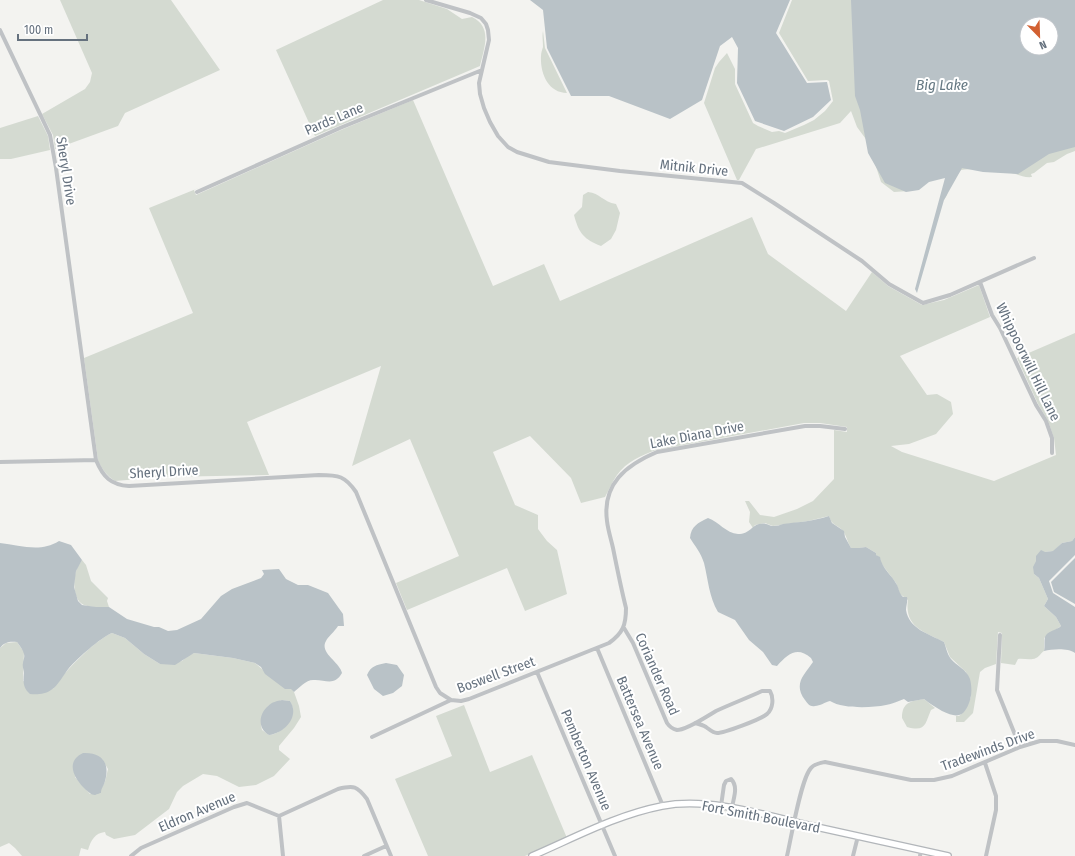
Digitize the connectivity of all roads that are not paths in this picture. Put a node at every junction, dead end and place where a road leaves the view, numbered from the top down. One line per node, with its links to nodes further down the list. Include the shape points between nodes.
1 (426, 0): 3 (street, Mitnik Drive, via 470,13 481,18 486,24 489,40)
2 (0, 30): 9 (street, Sheryl Drive, via 50,135)
3 (482, 70): 4 (street, Pards Lane, via 340,128); 6 (street, Mitnik Drive, via 480,94 484,108 498,136 517,152 549,162 742,183 862,261 889,284 923,303 943,298)
4 (197, 192)
5 (1034, 258): 6 (street, Mitnik Drive)
6 (980, 282): 8 (street, Whippoorwill Hill Lane, via 992,315 1046,421 1052,438)
7 (845, 429): 11 (street, Lake Diana Drive, via 805,426 657,452 626,469 608,497 607,520 626,608)
8 (1052, 453)
9 (96, 460): 10 (street); 15 (street, Sheryl Drive, via 101,472 109,480 130,486 319,475 340,476 345,479 356,492 436,686)
10 (0, 462)
11 (624, 628): 13 (street, Boswell Street, via 618,637); 16 (street, Coriander Road, via 633,643 667,723 677,730)
12 (1000, 635): 19 (street, via 997,690)
13 (597, 648): 14 (street, Boswell Street); 21 (street, Battersea Avenue)
14 (537, 672): 15 (street, Boswell Street, via 469,699); 26 (street, Pemberton Avenue)
15 (451, 700): 17 (street, Boswell Street)
16 (694, 723): 16 (street, Coriander Road, via 762,691 770,691 772,694 770,711 763,717 724,732 716,733)
17 (372, 738)
18 (1075, 746): 19 (street, Tradewinds Drive, via 1057,741 1040,741)
19 (1020, 747): 20 (street, Tradewinds Drive)
20 (985, 763): 25 (street, Tradewinds Drive, via 934,780 911,780 825,762 816,764 810,769 802,787); 39 (street, via 996,796 996,810)
21 (663, 806): 22 (street, Fort Smith Boulevard); 26 (street, Fort Smith Boulevard)
22 (721, 806): 23 (street, Fort Smith Boulevard); 23 (street, via 724,785 731,779 736,788)
23 (732, 808): 25 (street, Fort Smith Boulevard)
24 (278, 816): 28 (street, via 338,789 356,787 367,799); 30 (street, Eldron Avenue, via 247,803 141,848); 31 (street)
25 (795, 822): 27 (street, Fort Smith Boulevard); 36 (street, Tradewinds Drive)
26 (601, 826): 34 (street, Fort Smith Boulevard); 35 (street, Pemberton Avenue)
27 (858, 836): 29 (street, Fort Smith Boulevard); 37 (street)
28 (386, 846): 32 (street); 33 (street)
29 (921, 853): 38 (street, Fort Smith Boulevard)
30 (131, 856)
31 (283, 856)
32 (364, 856)
33 (391, 856)
34 (532, 856)
35 (615, 856)
36 (787, 856)
37 (853, 856)
38 (948, 856)
39 (986, 856)

